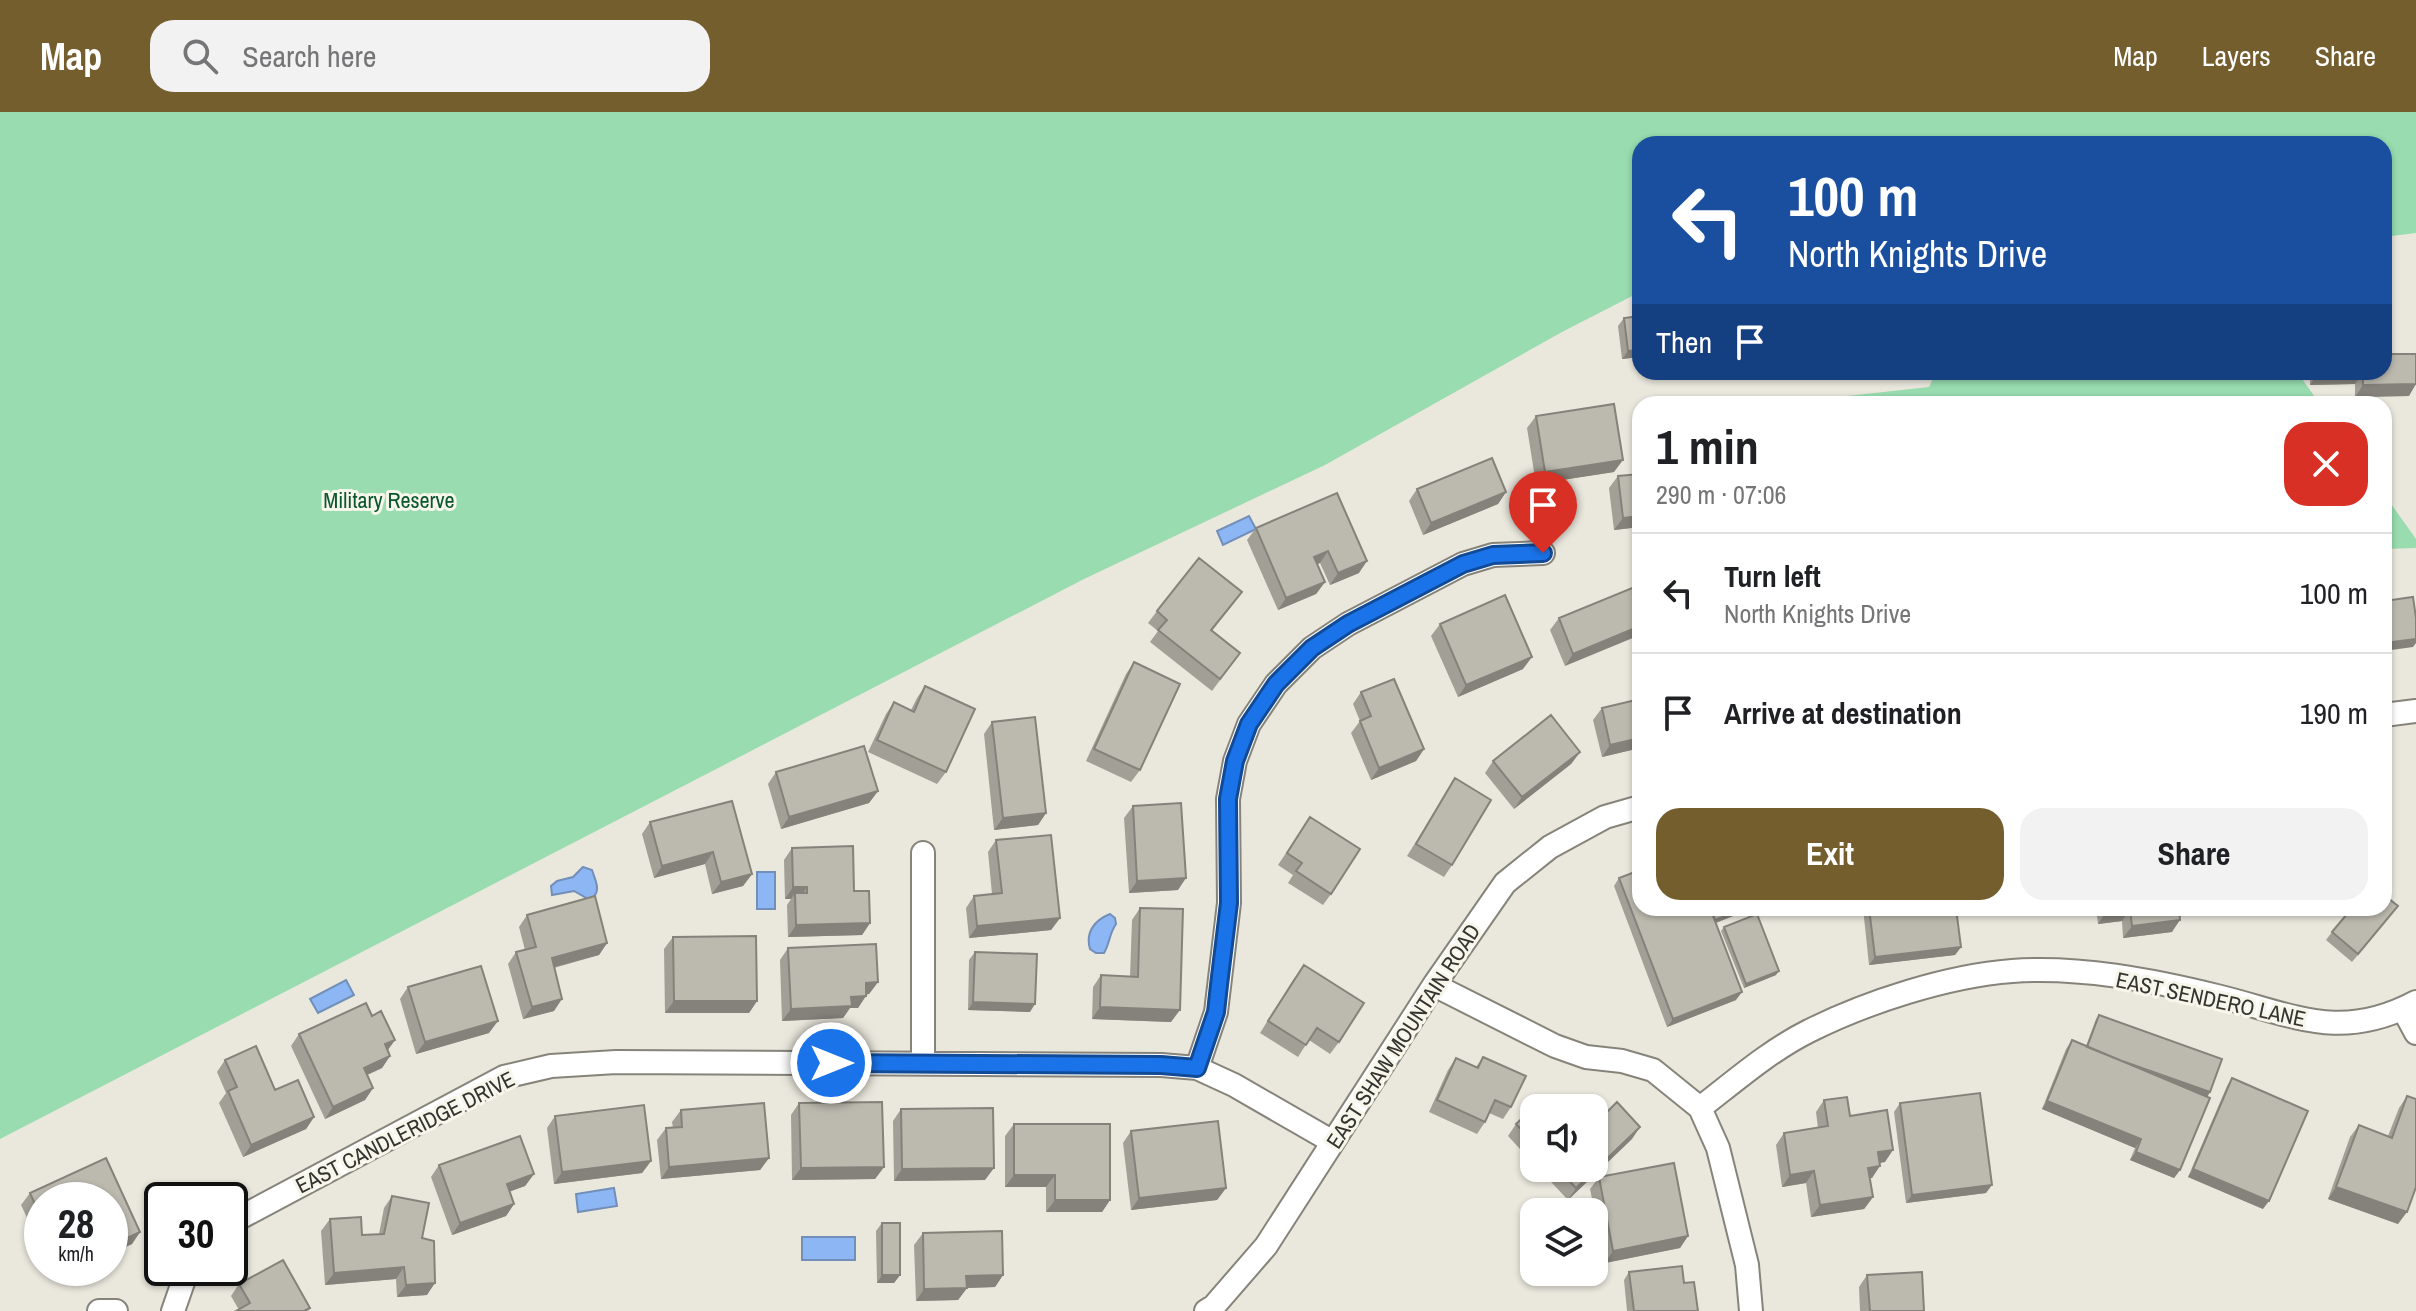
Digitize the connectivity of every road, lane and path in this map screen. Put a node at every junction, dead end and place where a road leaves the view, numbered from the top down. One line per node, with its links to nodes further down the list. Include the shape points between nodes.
1 (1543, 553): 10 (street, via 1493,555 1463,564 1348,624 1312,648 1276,684 1249,724 1228,799 1229,903 1216,1012)
2 (2416, 711): 3 (street)
3 (2392, 714)
4 (1632, 809): 6 (street, EAST SHAW MOUNTAIN ROAD, via 1605,817 1550,847 1505,883)
5 (923, 853): 9 (street)
6 (1434, 985): 11 (street, via 1555,1046 1653,1070); 12 (street, EAST SHAW MOUNTAIN ROAD)
7 (2409, 1006): 8 (street); 11 (street, EAST SENDERO LANE, via 2364,1021 2327,1024 2116,976 2010,971 1945,983 1809,1031)
8 (2416, 1033)
9 (923, 1063): 10 (street, EAST CANDLERIDGE DRIVE); 13 (street, EAST CANDLERIDGE DRIVE, via 616,1062 528,1071 504,1077)
10 (1197, 1068): 12 (street, EAST CANDLERIDGE DRIVE)
11 (1700, 1108): 19 (street, via 1718,1148 1747,1265)
12 (1333, 1142): 18 (street, EAST SHAW MOUNTAIN ROAD, via 1266,1246)
13 (248, 1213)
14 (182, 1286): 17 (street)
15 (99, 1311): 16 (street)
16 (116, 1311)
17 (173, 1311)
18 (1206, 1311)
19 (1751, 1311)

